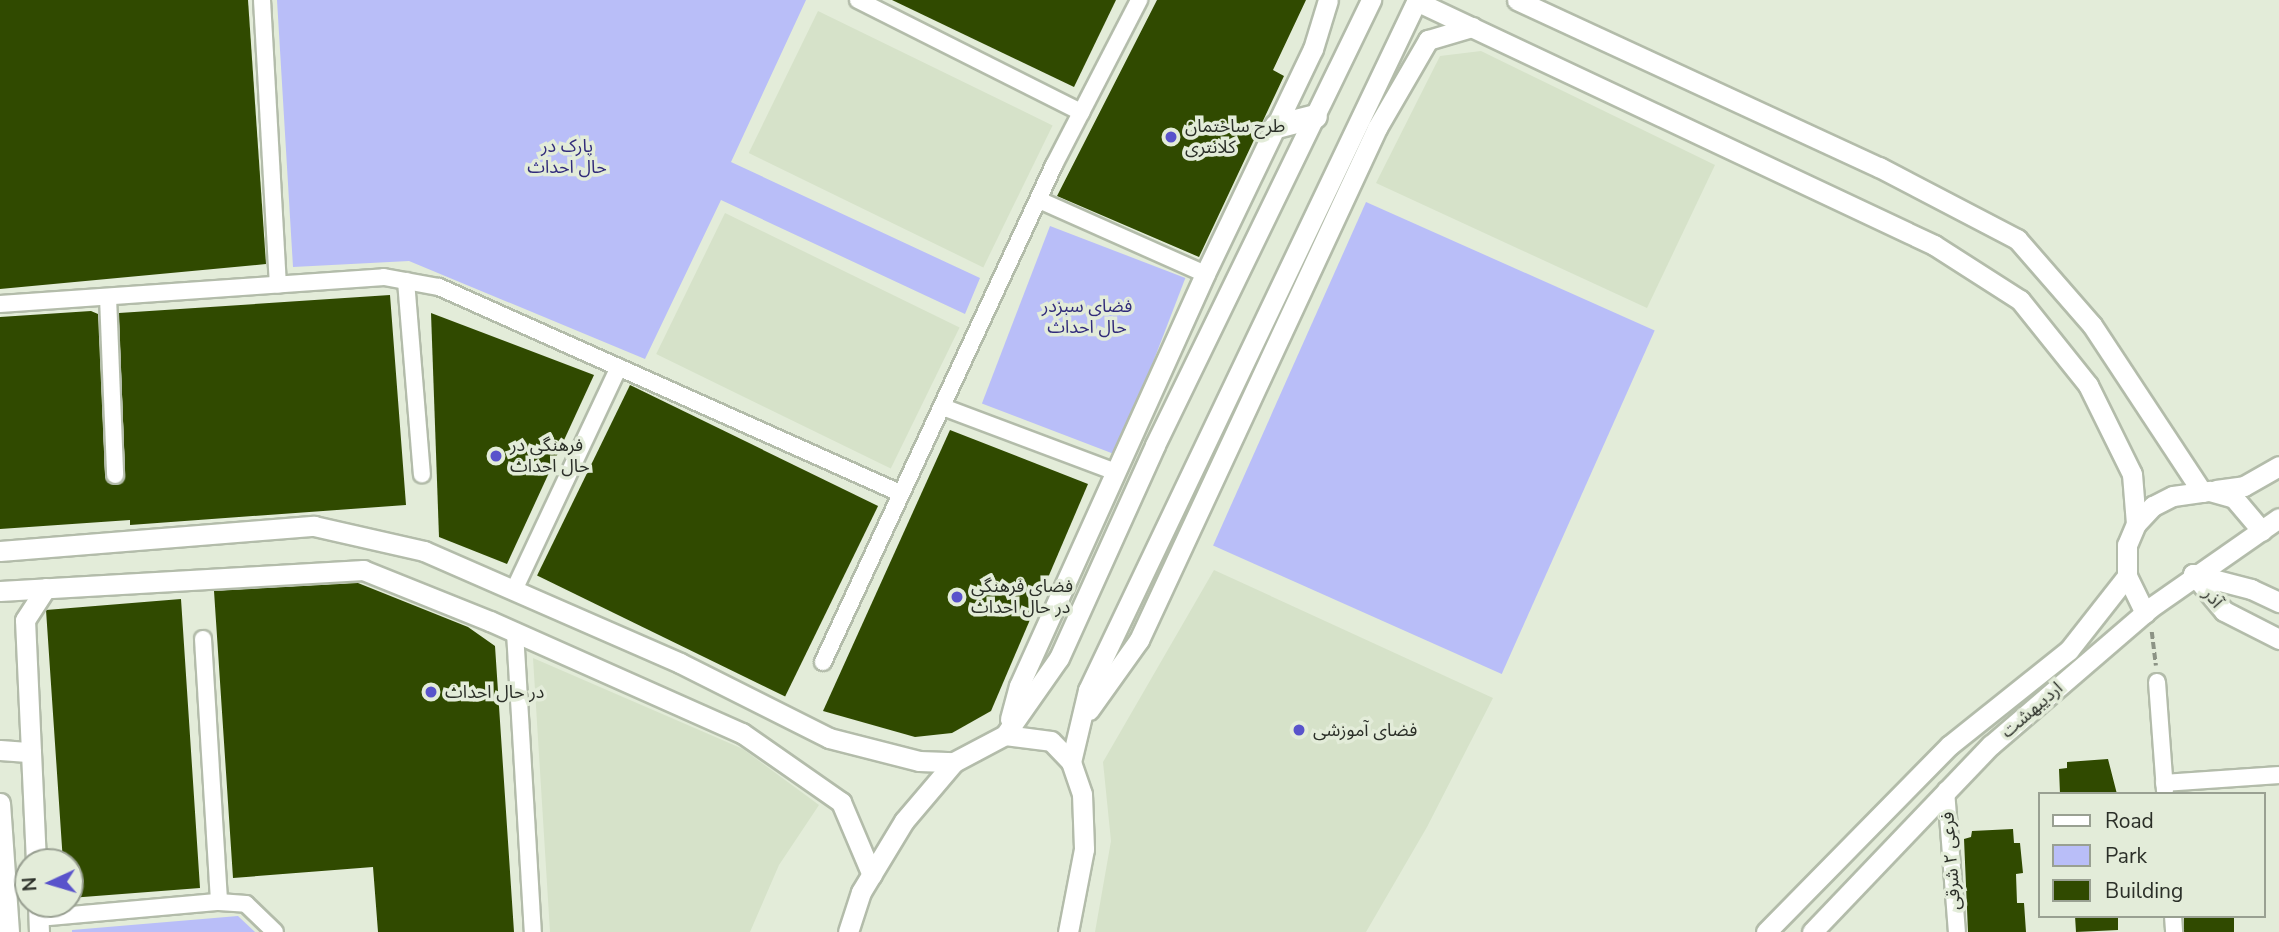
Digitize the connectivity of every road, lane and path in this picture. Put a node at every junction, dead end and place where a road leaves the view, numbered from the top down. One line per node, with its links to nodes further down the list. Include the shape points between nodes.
1 (262, 0): 15 (street)
2 (859, 0): 9 (street)
3 (1139, 0): 9 (street)
4 (1328, 0): 11 (street, via 1313,49)
5 (1371, 0): 10 (street)
6 (1517, 0): 24 (street, via 1879,167 2017,239 2092,326)
7 (1417, 1): 8 (street); 42 (street, via 1088,691)
8 (1472, 27): 27 (street, via 1934,245 2020,300 2088,385 2132,474); 42 (street, via 1428,40 1377,128 1139,640)
9 (1081, 112): 12 (street)
10 (1315, 116): 11 (main road); 43 (street, via 1155,445 1059,658)
11 (1276, 127): 13 (street)
12 (1039, 200): 13 (street); 19 (street)
13 (1205, 274): 21 (street)
14 (406, 281): 15 (street, via 384,277); 18 (street, via 439,286); 22 (street)
15 (278, 285): 16 (street)
16 (108, 297): 17 (street); 23 (street)
17 (0, 304)
18 (619, 367): 25 (street); 33 (street)
19 (943, 407): 21 (street); 25 (street)
20 (2279, 466): 24 (street, via 2244,486)
21 (1116, 472): 43 (street, via 1019,686)
22 (422, 474)
23 (115, 475)
24 (2206, 491): 27 (street, via 2173,496); 28 (street, via 2234,498)
25 (900, 493): 40 (street)
26 (2279, 518): 28 (street, اردیبهشت)
27 (2136, 524): 31 (street, via 2127,545)
28 (2262, 531): 30 (street, اردیبهشت)
29 (0, 551): 33 (street, via 314,526 424,551)
30 (2193, 574): 35 (street, آذر, via 2251,589); 36 (street, اردیبهشت); 39 (street, آذر, via 2224,611)
31 (2127, 576): 36 (street); 61 (street, via 2069,650 1950,745)
32 (46, 588): 34 (street); 37 (street, via 363,570); 45 (street, via 25,620)
33 (514, 590): 46 (street, via 680,663 829,738 919,761)
34 (0, 591)
35 (2279, 603)
36 (2147, 610): 41 (path); 50 (street, اردیبهشت)
37 (516, 632): 53 (street, via 741,733 841,802); 58 (street)
38 (203, 639): 54 (street)
39 (2279, 639)
40 (823, 662)
41 (2157, 682): 49 (street)
42 (1079, 725): 47 (street)
43 (1005, 735): 46 (street); 47 (street, via 1051,741)
44 (0, 750): 45 (street)
45 (31, 752): 52 (street)
46 (954, 762): 53 (street, via 904,821)
47 (1071, 762): 60 (street, via 1082,793 1084,849)
48 (2279, 775): 49 (street)
49 (2165, 788)
50 (1946, 790): 62 (street, اردیبهشت); 63 (street, فرعی ۲ شرقی)
51 (0, 803): 56 (street)
52 (35, 848)
53 (872, 875): 59 (street)
54 (219, 902): 55 (street); 57 (street, via 246,904)
55 (84, 914)
56 (6, 923)
57 (275, 932)
58 (533, 932)
59 (848, 932)
60 (1068, 932)
61 (1766, 932)
62 (1812, 932)
63 (1957, 932)

